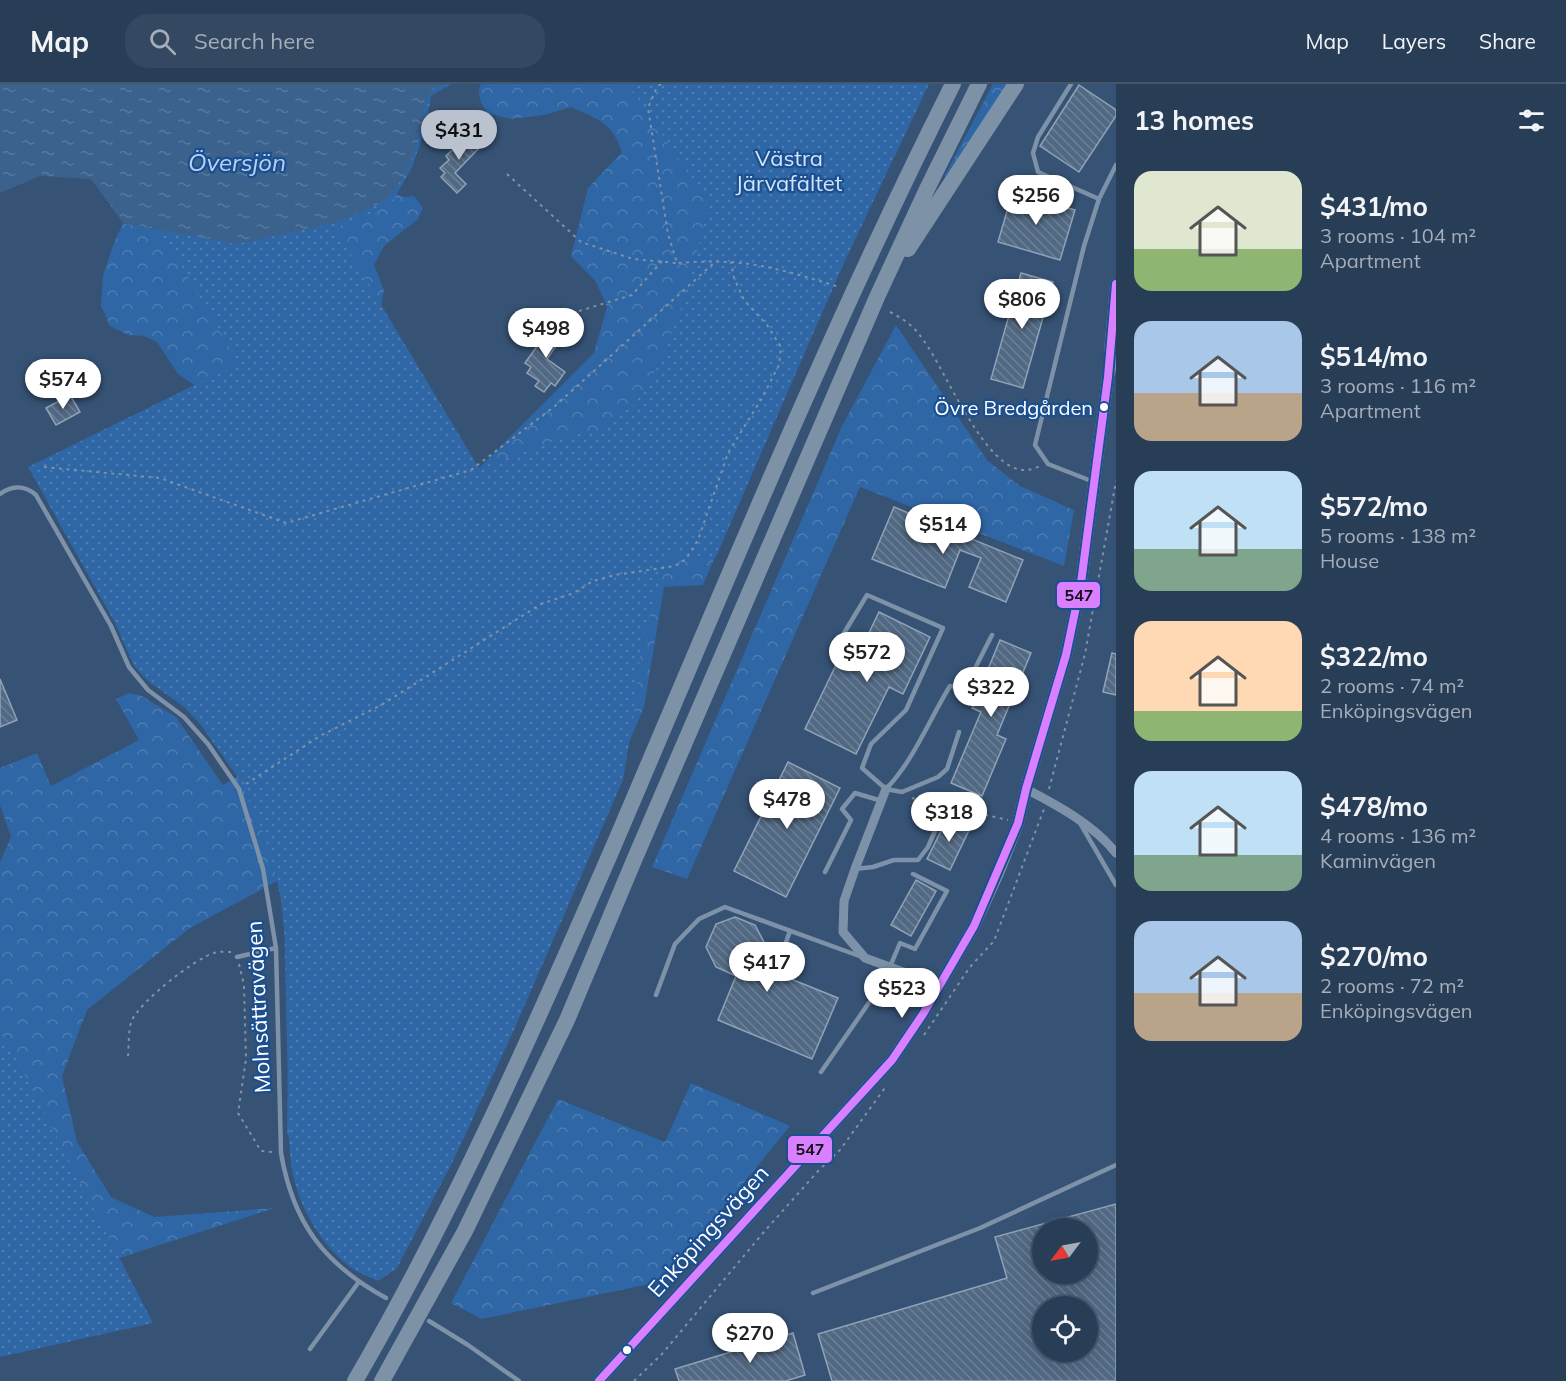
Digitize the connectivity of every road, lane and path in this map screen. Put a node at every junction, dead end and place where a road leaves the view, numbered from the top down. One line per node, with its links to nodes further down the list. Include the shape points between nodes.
1 (661, 84): 12 (path, via 648,108 668,234)
2 (952, 84): 60 (highway, via 829,346 546,1002 443,1219)
3 (979, 84): 15 (highway)
4 (1016, 84): 15 (highway)
5 (1071, 84): 8 (lane, via 1038,136 1033,153 1038,172)
6 (1116, 165): 8 (lane)
7 (507, 174): 9 (path, via 581,242 633,259)
8 (1099, 199): 20 (lane, via 1035,445)
9 (662, 261): 12 (path); 16 (path, via 632,295)
10 (716, 262): 11 (path); 12 (path); 21 (path, via 555,406 471,470 286,523 160,478)
11 (731, 262): 14 (path, via 800,275); 28 (path, via 744,300 767,325 780,347 780,365 728,453 698,540 686,559 675,566 593,581 574,593 541,604)
12 (677, 263)
13 (1116, 286): 19 (street, Enköpingsvägen)
14 (842, 288)
15 (877, 297): 61 (highway, via 567,1020 465,1231)
16 (579, 311)
17 (890, 312): 20 (path, via 902,318 925,342 993,452 1010,466 1025,471)
18 (1116, 342): 19 (street, Enköpingsvägen)
19 (1108, 377): 23 (street, Enköpingsvägen)
20 (1048, 464): 23 (lane)
21 (44, 467)
22 (1116, 481): 32 (path, via 1085,654)
23 (1094, 482): 30 (street, Enköpingsvägen, via 1081,583 1066,655)
24 (0, 494): 28 (lane, Molnsättravägen, via 16,486 36,495 111,626 129,667 148,690 184,717)
25 (992, 636): 29 (lane, via 965,688 950,686 901,773)
26 (838, 644): 29 (lane, via 867,595 943,628 906,710 871,744 862,768)
27 (959, 732): 29 (lane, via 947,769 938,777 902,792)
28 (239, 789): 43 (lane, Molnsättravägen, via 263,869)
29 (886, 789): 33 (street)
30 (1026, 789): 32 (street); 48 (street, Enköpingsvägen, via 1018,823 999,871 974,926)
31 (907, 797): 35 (path)
32 (1046, 799): 36 (street)
33 (882, 801): 38 (street); 39 (lane, via 855,793 842,809 851,820)
34 (941, 817): 38 (lane, via 918,860 894,860)
35 (1006, 820)
36 (1078, 820): 37 (street); 41 (lane)
37 (1116, 853)
38 (855, 869): 45 (street, via 844,901 843,932)
39 (825, 872)
40 (913, 873): 47 (lane, via 946,891 915,949 900,943)
41 (1116, 885)
42 (790, 931): 45 (lane); 46 (lane); 49 (lane, via 725,906 699,919 675,944)
43 (276, 948): 44 (lane); 52 (lane, Molnsättravägen)
44 (237, 957): 50 (path, via 232,952 214,953 166,983 132,1021); 52 (path, via 244,985 246,1059 238,1113 261,1151)
45 (865, 958): 47 (street)
46 (777, 967)
47 (889, 967): 48 (street); 51 (lane, via 885,981)
48 (939, 985): 64 (street, Enköpingsvägen, via 892,1060)
49 (656, 995)
50 (128, 1056)
51 (821, 1072)
52 (280, 1153): 54 (lane, Molnsättravägen, via 285,1181 303,1221 324,1252)
53 (1116, 1165): 55 (lane, via 980,1228)
54 (358, 1283): 56 (lane, Molnsättravägen); 58 (lane)
55 (813, 1293)
56 (386, 1298)
57 (429, 1321): 59 (lane)
58 (310, 1349)
59 (510, 1375): 62 (lane); 63 (lane)
60 (355, 1381)
61 (382, 1381)
62 (506, 1381)
63 (519, 1381)
64 (599, 1381)

